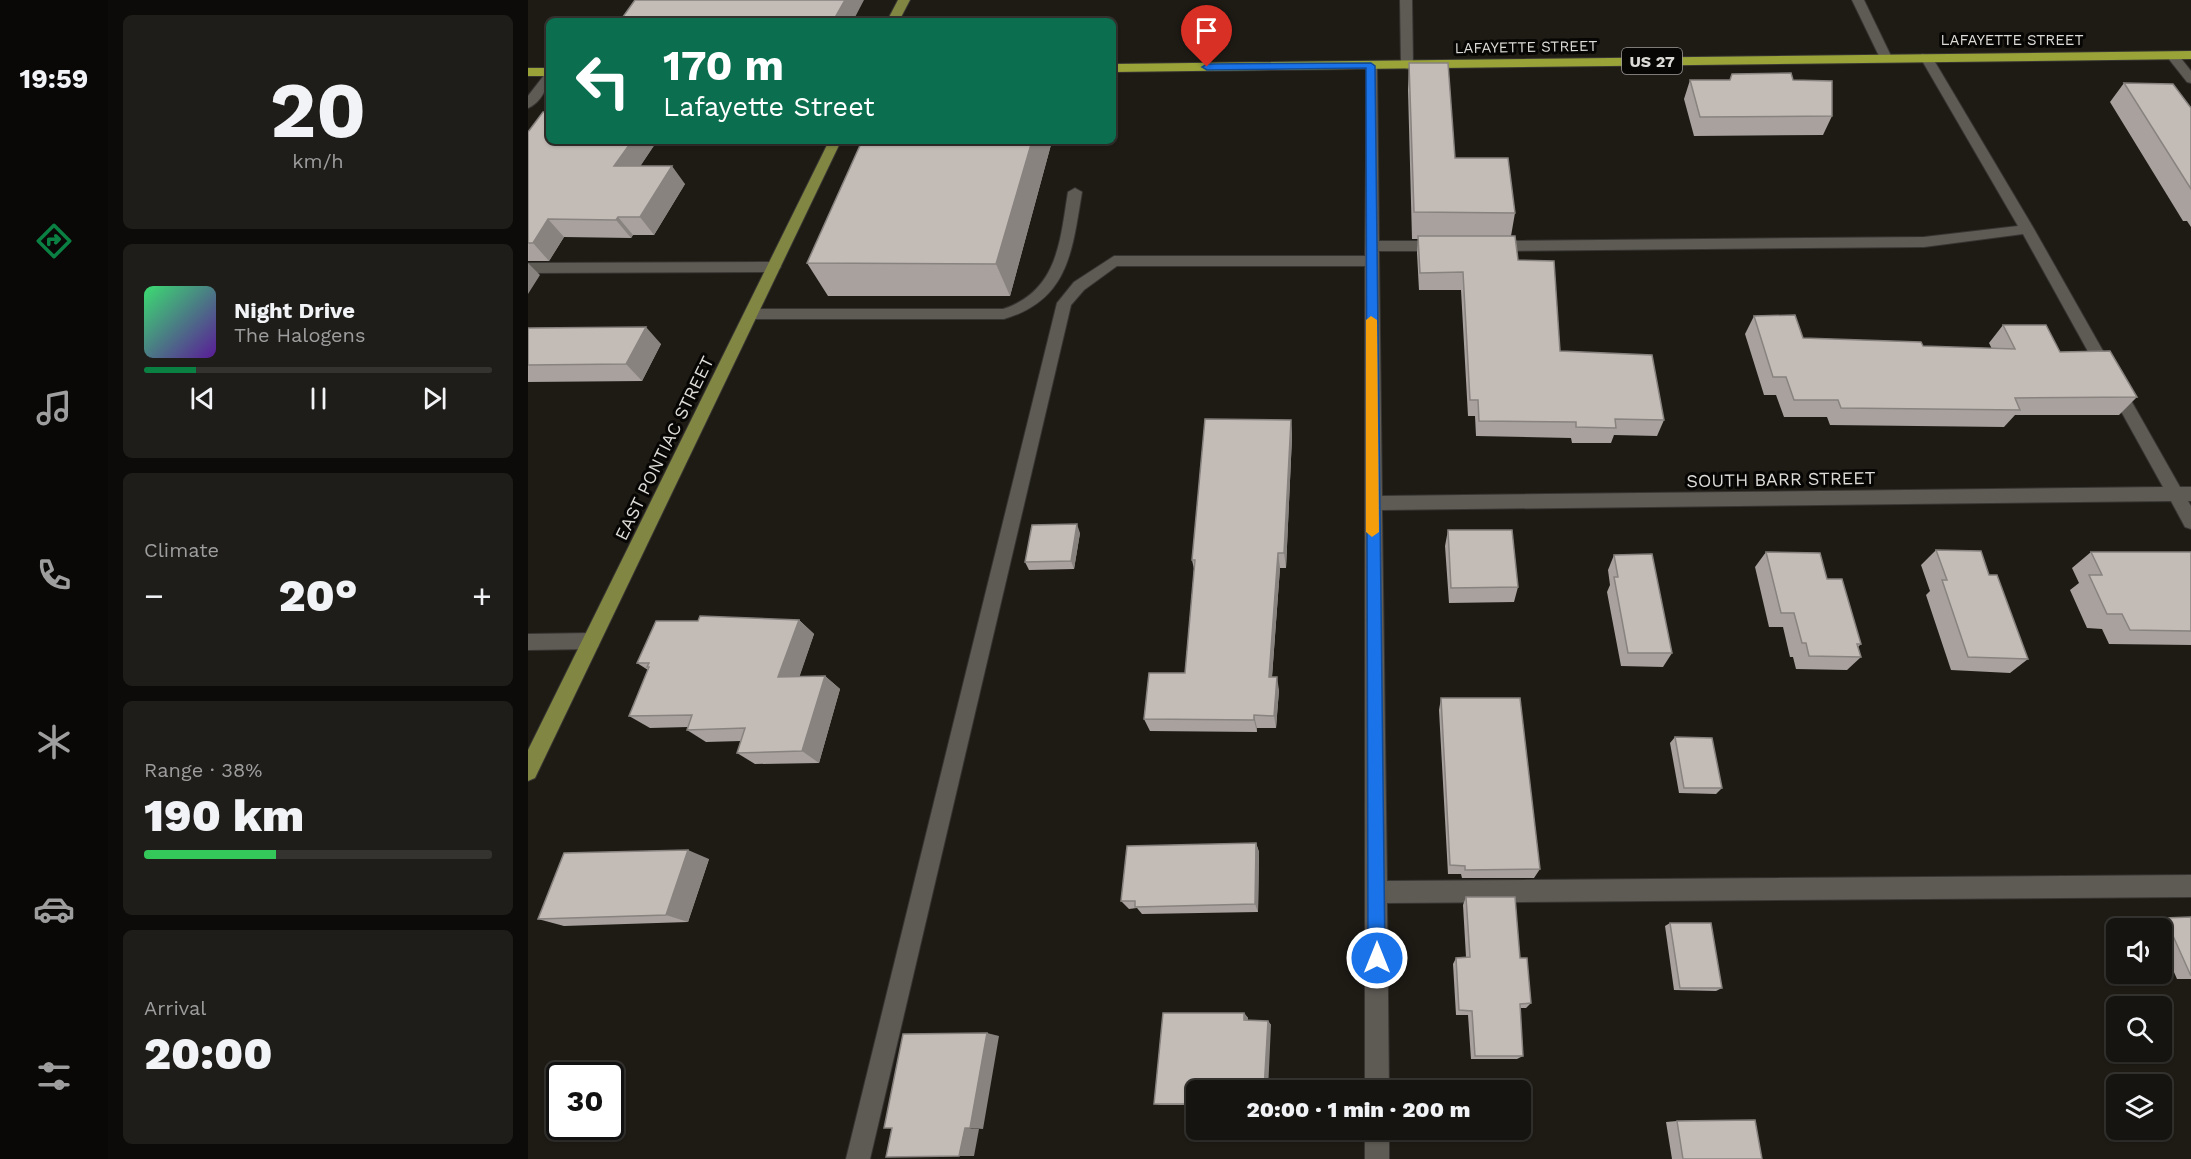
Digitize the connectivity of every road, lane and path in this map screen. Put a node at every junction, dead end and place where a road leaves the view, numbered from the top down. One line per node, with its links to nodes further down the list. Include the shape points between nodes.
1 (904, 0): 4 (main road)
2 (1406, 0): 9 (street)
3 (1858, 0): 8 (street)
4 (895, 18)
5 (2191, 55): 6 (highway, LAFAYETTE STREET / US 27)
6 (2172, 56): 7 (highway, LAFAYETTE STREET / US 27); 14 (street)
7 (1926, 57): 8 (highway, LAFAYETTE STREET / US 27); 19 (street)
8 (1886, 58): 9 (highway, LAFAYETTE STREET / US 27)
9 (1407, 65): 10 (highway, LAFAYETTE STREET / US 27)
10 (1371, 66): 11 (highway, LAFAYETTE STREET / US 27); 22 (street)
11 (1116, 68)
12 (528, 72): 13 (highway)
13 (546, 72)
14 (2191, 80)
15 (546, 81): 16 (street)
16 (528, 104)
17 (834, 144): 23 (main road, EAST PONTIAC STREET)
18 (1076, 192): 25 (street, via 1061,266 1042,294 1023,310 1004,314)
19 (2027, 229): 21 (street, via 1924,242); 26 (street)
20 (1455, 246): 22 (street)
21 (1479, 246)
22 (1371, 253): 27 (street); 36 (street, via 1114,261 1079,286 1064,303)
23 (774, 267): 24 (street); 25 (main road, EAST PONTIAC STREET)
24 (528, 268)
25 (752, 314): 29 (main road, EAST PONTIAC STREET)
26 (2183, 494): 27 (street, SOUTH BARR STREET); 28 (street)
27 (1372, 503): 33 (street)
28 (2191, 522)
29 (591, 641): 30 (street); 31 (main road, EAST PONTIAC STREET)
30 (528, 642)
31 (528, 771)
32 (2191, 885): 33 (street)
33 (1377, 892): 34 (street)
34 (1377, 1080)
35 (1377, 1140): 37 (street)
36 (858, 1159)
37 (1377, 1159)

